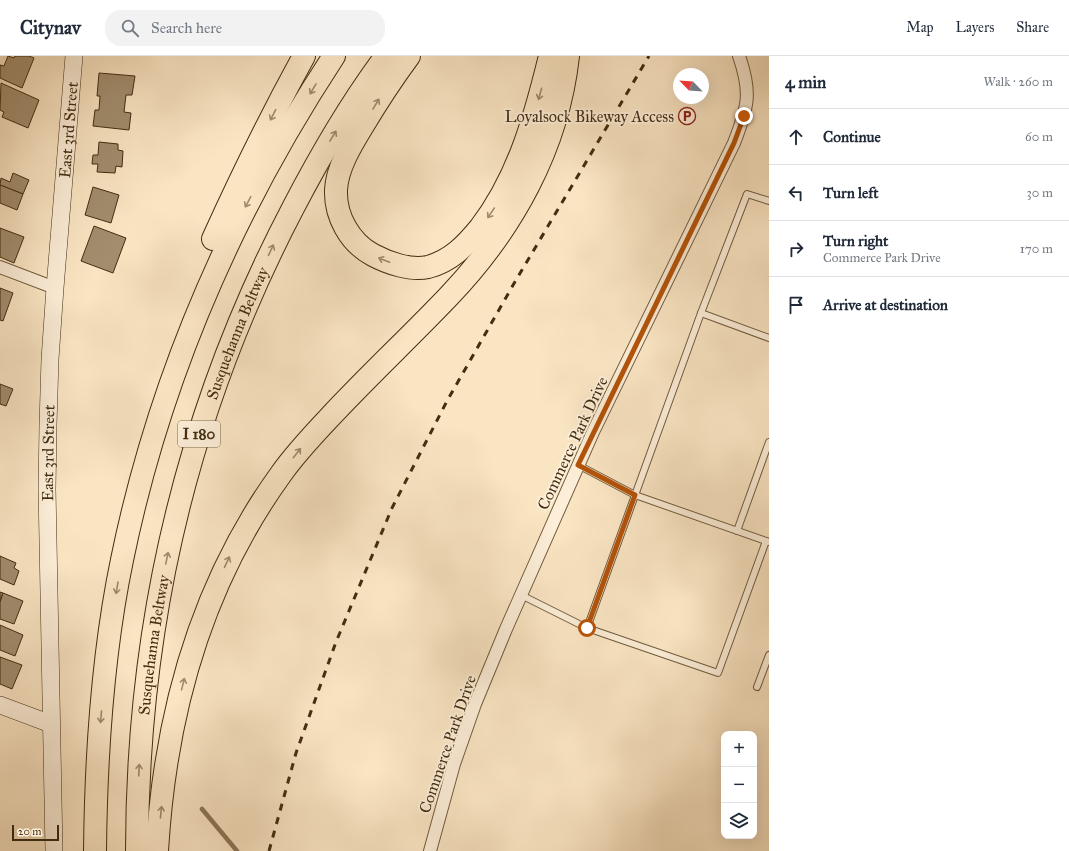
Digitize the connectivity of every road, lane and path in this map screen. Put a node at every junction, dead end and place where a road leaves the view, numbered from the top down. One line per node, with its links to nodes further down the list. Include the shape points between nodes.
1 (74, 56): 11 (main road, East 3rd Street)
2 (304, 56): 19 (highway, one-way to 19, via 239,182 201,266 171,348 151,411 138,466)
3 (334, 56): 19 (highway, I 180, one-way to 19, via 271,160 238,221 207,289 155,429)
4 (386, 56): 28 (highway, Susquehanna Beltway / I 180, one-way to 4, via 141,741 150,657 166,558 201,426 227,351 275,242 332,137)
5 (409, 56): 6 (highway, one-way to 5, via 520,157 490,214 456,253 441,262 414,268 380,259 358,244 341,218 336,189 348,150)
6 (550, 56)
7 (568, 56): 29 (highway, one-way to 7, via 171,738 183,683 211,596 231,554 252,516 304,444 450,295 505,228 536,172 548,141 560,104)
8 (739, 56): 15 (street, Commerce Park Drive, via 747,83 747,100 734,143)
9 (769, 201): 12 (lane, via 747,194)
10 (0, 267): 11 (street)
11 (55, 288): 25 (main road, East 3rd Street, via 47,465)
12 (701, 313): 13 (lane); 16 (lane)
13 (769, 338)
14 (769, 442): 17 (lane)
15 (578, 465): 16 (lane); 20 (street, Commerce Park Drive)
16 (635, 495): 17 (lane); 21 (lane)
17 (737, 531): 18 (lane)
18 (768, 542): 21 (lane, via 718,673)
19 (122, 561): 27 (highway, I 180, one-way to 27, via 106,658 98,742)
20 (520, 595): 21 (lane); 30 (street, Commerce Park Drive, via 475,704 454,764)
21 (587, 628)
22 (769, 656): 23 (lane)
23 (757, 687)
24 (0, 705): 25 (main road)
25 (51, 724): 26 (main road, East 3rd Street)
26 (54, 851)
27 (95, 851)
28 (137, 851)
29 (157, 851)
30 (430, 851)

